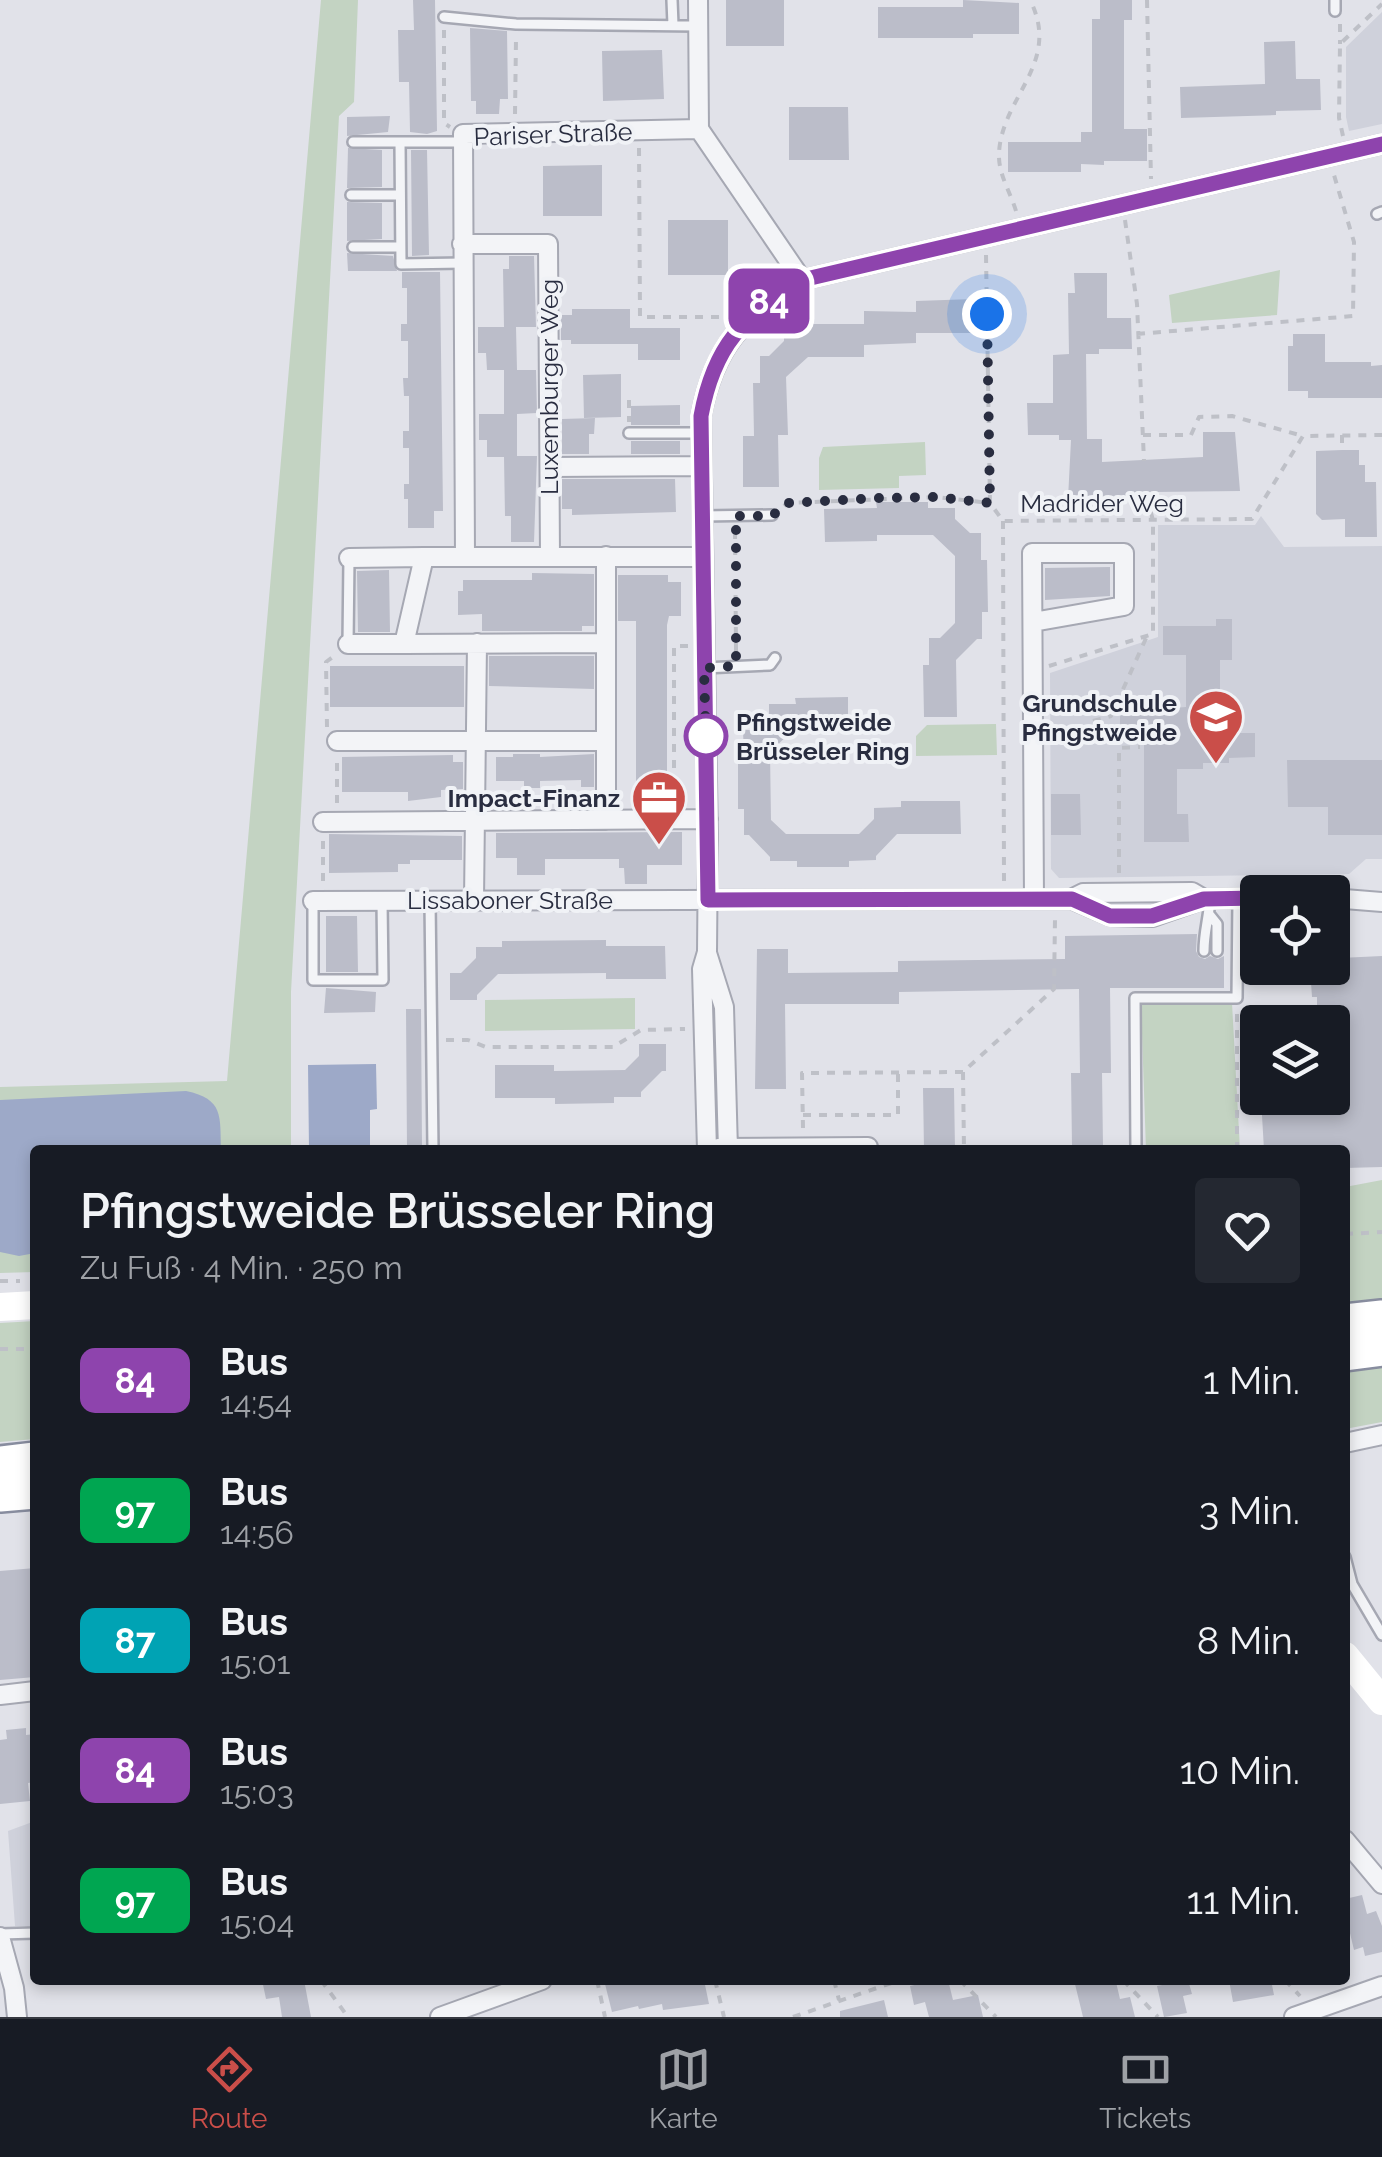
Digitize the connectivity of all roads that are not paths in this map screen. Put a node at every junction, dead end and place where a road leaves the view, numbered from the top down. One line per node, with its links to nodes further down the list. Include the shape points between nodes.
1 (672, 0): 4 (lane)
2 (698, 0): 5 (street)
3 (444, 17): 4 (lane)
4 (673, 25): 5 (lane)
5 (698, 26): 6 (street)
6 (699, 129): 7 (street, Pariser Straße); 16 (street)
7 (463, 138): 9 (lane); 15 (street, Pariser Straße)
8 (353, 142): 9 (lane)
9 (400, 142): 12 (lane)
10 (1382, 144): 16 (street)
11 (351, 195): 12 (lane)
12 (400, 195): 14 (lane)
13 (353, 247): 14 (lane)
14 (400, 247): 15 (lane, via 401,264)
15 (462, 254): 20 (street, Luxemburger Weg, via 548,244); 23 (street, Pariser Straße)
16 (802, 280): 18 (street, via 734,331 706,387)
17 (629, 433): 18 (lane)
18 (700, 433): 19 (street)
19 (700, 466): 20 (street); 21 (street)
20 (550, 468): 24 (street, Luxemburger Weg)
21 (703, 516): 22 (lane); 28 (street)
22 (772, 516)
23 (465, 556): 24 (street); 26 (street)
24 (550, 556): 25 (street)
25 (606, 556): 28 (street); 31 (street)
26 (424, 557): 27 (street); 33 (street)
27 (348, 558): 32 (lane)
28 (703, 558): 35 (street)
29 (1033, 622): 29 (street, via 1124,606 1124,553 1032,553); 47 (street)
30 (476, 643): 31 (street); 33 (street); 38 (street)
31 (605, 643): 37 (street)
32 (348, 644): 33 (street)
33 (404, 644)
34 (775, 658): 35 (lane, via 770,665)
35 (704, 668): 40 (street)
36 (337, 741): 38 (street)
37 (605, 741): 38 (street); 39 (street)
38 (477, 742): 42 (street)
39 (606, 820): 40 (street); 42 (street)
40 (708, 820): 50 (street)
41 (330, 822): 42 (street)
42 (474, 823): 49 (street)
43 (1382, 886): 46 (street)
44 (1238, 898): 55 (street); 62 (lane, via 1238,998 1135,998)
45 (1350, 898): 46 (street)
46 (1360, 898): 54 (street)
47 (1034, 899): 48 (street, Lissaboner Straße); 50 (street, Lissaboner Straße)
48 (1063, 899): 55 (street, via 1110,916 1152,916); 55 (street, via 1192,892)
49 (474, 900): 50 (street, Lissaboner Straße); 51 (street, Lissaboner Straße)
50 (708, 900): 58 (street)
51 (430, 901): 53 (street, Lissaboner Straße); 59 (lane)
52 (318, 902): 53 (street, Lissaboner Straße); 53 (lane, via 313,980 383,980)
53 (382, 902)
54 (1382, 902)
55 (1208, 904): 56 (lane); 57 (lane)
56 (1204, 951)
57 (1216, 951)
58 (707, 952): 60 (street); 61 (street, via 724,1007)
59 (434, 1145)
60 (707, 1145)
61 (728, 1145)
62 (1136, 1145)
63 (30, 1306): 64 (street)
64 (0, 1307)
65 (1382, 1318): 66 (highway)
66 (1350, 1321)
67 (1382, 1348): 68 (highway)
68 (1350, 1351)
69 (1382, 1435): 70 (street)
70 (1350, 1442)
71 (30, 1461): 72 (highway)
72 (0, 1464)
73 (30, 1491): 74 (highway)
74 (0, 1494)
75 (1350, 1576): 76 (lane)
76 (1382, 1635)
77 (1350, 1661): 78 (street)
78 (1378, 1688)
79 (30, 1692): 80 (street)
80 (0, 1695)
81 (1350, 1846): 82 (street)
82 (1382, 1884)
83 (30, 1934): 84 (lane)
84 (0, 1936): 85 (street)
85 (6, 1981): 88 (street)
86 (528, 1985): 89 (street)
87 (1382, 1986): 90 (street)
88 (17, 2017)
89 (440, 2017)
90 (1294, 2017)

